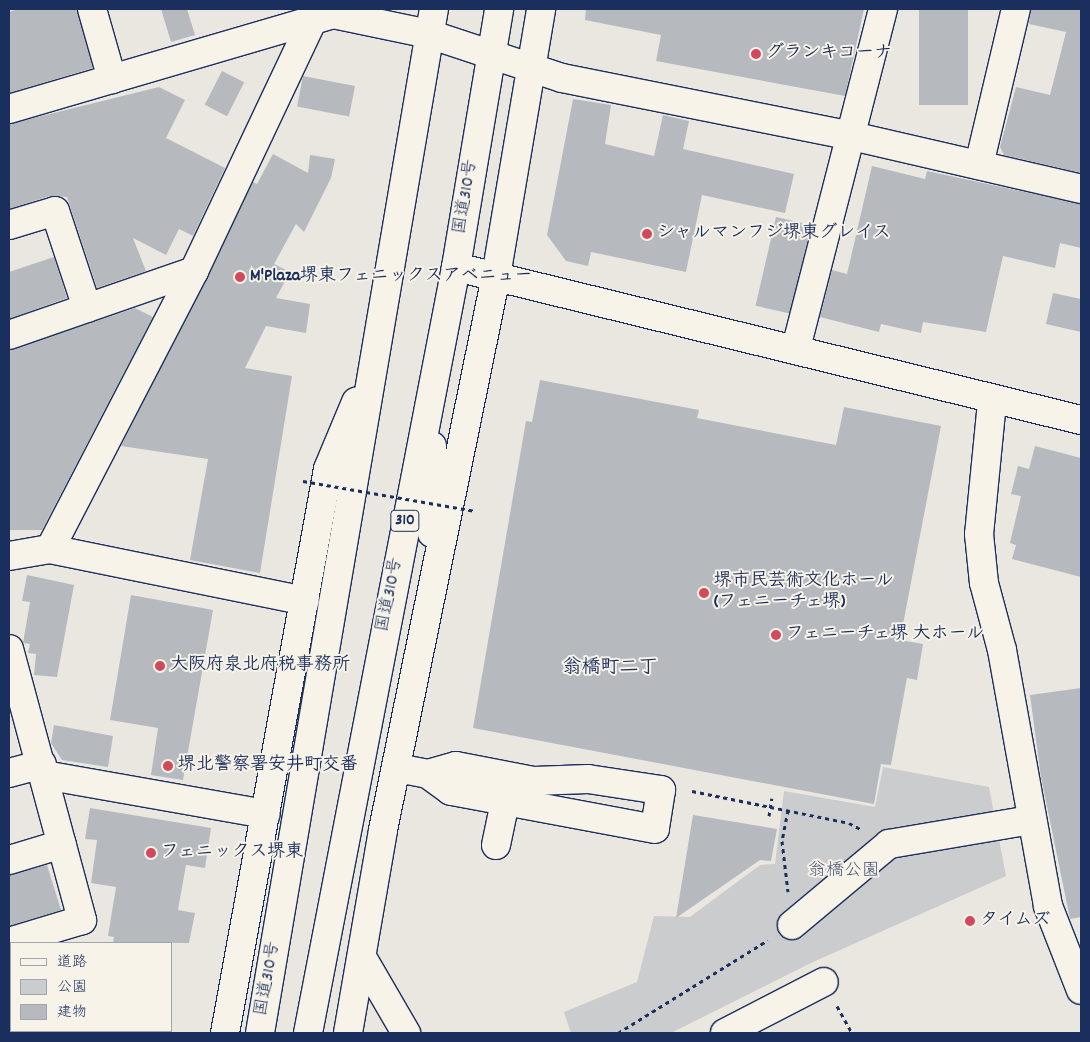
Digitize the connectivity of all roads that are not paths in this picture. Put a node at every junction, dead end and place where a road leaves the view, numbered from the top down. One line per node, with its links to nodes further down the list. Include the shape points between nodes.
1 (92, 9): 10 (main road)
2 (499, 9): 8 (main road, 国道310号 / 310)
3 (541, 9): 9 (main road)
4 (883, 9): 12 (main road)
5 (1016, 9): 13 (main road)
6 (326, 14): 7 (main road); 10 (main road); 17 (main road)
7 (431, 22): 8 (main road); 22 (main road, 国道310号)
8 (490, 56): 9 (main road); 16 (main road, 国道310号 / 310)
9 (529, 70): 12 (main road); 18 (main road)
10 (112, 79): 11 (main road)
11 (9, 109)
12 (852, 136): 13 (main road); 21 (main road)
13 (979, 165): 14 (main road)
14 (1081, 189)
15 (9, 225): 19 (main road, via 55,210)
16 (456, 267): 18 (main road); 23 (main road, 国道310号 / 310)
17 (194, 271): 19 (main road); 26 (main road)
18 (496, 276): 21 (main road); 28 (main road)
19 (87, 308): 20 (main road)
20 (9, 335)
21 (796, 348): 24 (main road)
22 (374, 360): 29 (main road, via 328,469); 48 (main road, 国道310号)
23 (433, 377): 28 (main road); 49 (main road, 国道310号 / 310)
24 (992, 402): 25 (main road); 37 (main road, via 979,534 984,583 1002,650)
25 (1081, 420)
26 (50, 549): 27 (main road); 29 (main road)
27 (9, 556)
28 (432, 597): 31 (main road)
29 (305, 601): 36 (main road)
30 (9, 649): 32 (main road)
31 (397, 768): 34 (main road); 44 (main road)
32 (43, 770): 33 (main road); 36 (main road); 38 (main road)
33 (9, 773)
34 (428, 774): 35 (main road, via 451,791); 35 (main road, via 456,766 534,781 588,779 661,790 655,828)
35 (505, 802): 39 (main road)
36 (266, 814): 47 (main road)
37 (1031, 820): 41 (main road, via 889,844); 45 (main road, via 1051,920)
38 (62, 844): 40 (main road); 42 (main road, via 82,920)
39 (496, 845)
40 (9, 860)
41 (792, 925)
42 (49, 937): 43 (main road)
43 (9, 942)
44 (363, 959): 50 (main road); 51 (main road)
45 (1080, 980)
46 (824, 982): 52 (main road)
47 (225, 1033)
48 (260, 1033)
49 (308, 1033)
50 (348, 1033)
51 (406, 1033)
52 (725, 1033)

